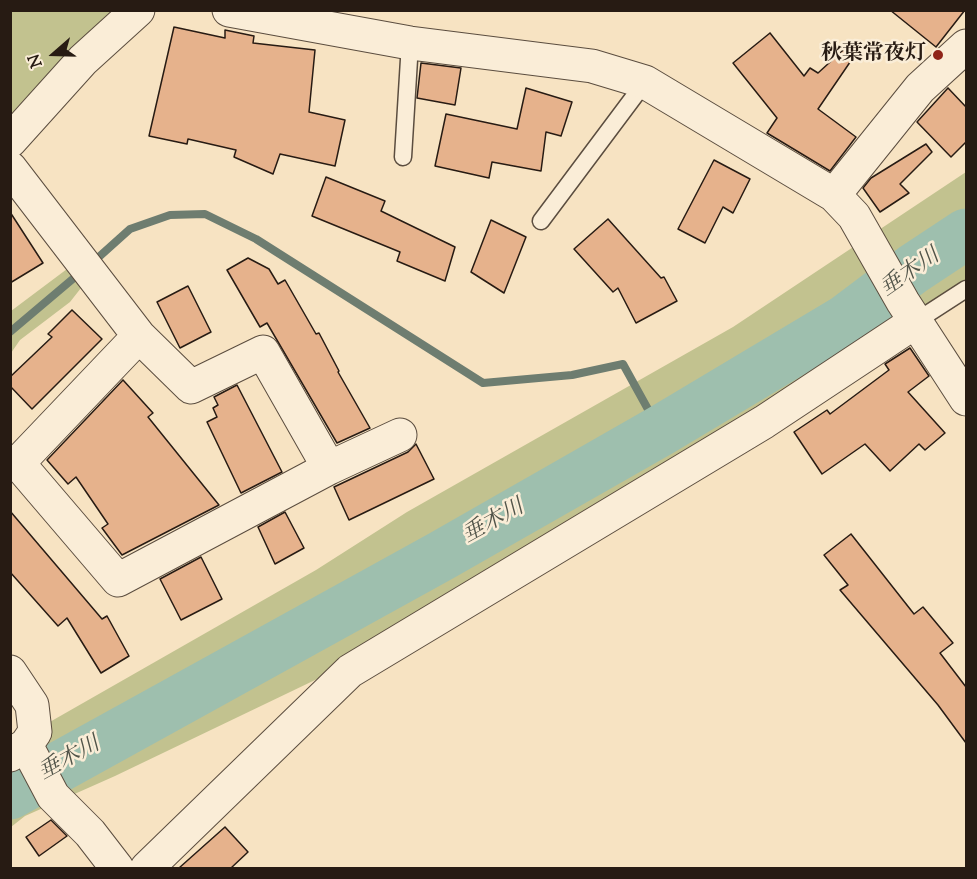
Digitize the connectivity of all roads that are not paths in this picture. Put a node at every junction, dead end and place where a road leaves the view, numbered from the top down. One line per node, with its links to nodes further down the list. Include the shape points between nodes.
1 (138, 10): 6 (street, via 83,60)
2 (229, 10): 3 (street)
3 (410, 43): 5 (street, via 592,66); 7 (lane)
4 (966, 46): 9 (street, via 920,88)
5 (645, 82): 9 (street); 10 (lane)
6 (10, 141)
7 (404, 157)
8 (10, 168): 13 (street)
9 (834, 195): 12 (street, via 854,216)
10 (541, 221)
11 (966, 289): 12 (lane)
12 (909, 312): 14 (street); 20 (street, via 764,422 350,671)
13 (139, 336): 16 (street, via 191,387 263,352); 16 (street, via 18,463 118,580)
14 (966, 399)
15 (400, 435): 16 (street)
16 (328, 468)
17 (10, 672): 18 (street, via 32,705 35,732)
18 (18, 750): 19 (street)
19 (117, 868)
20 (147, 868)

